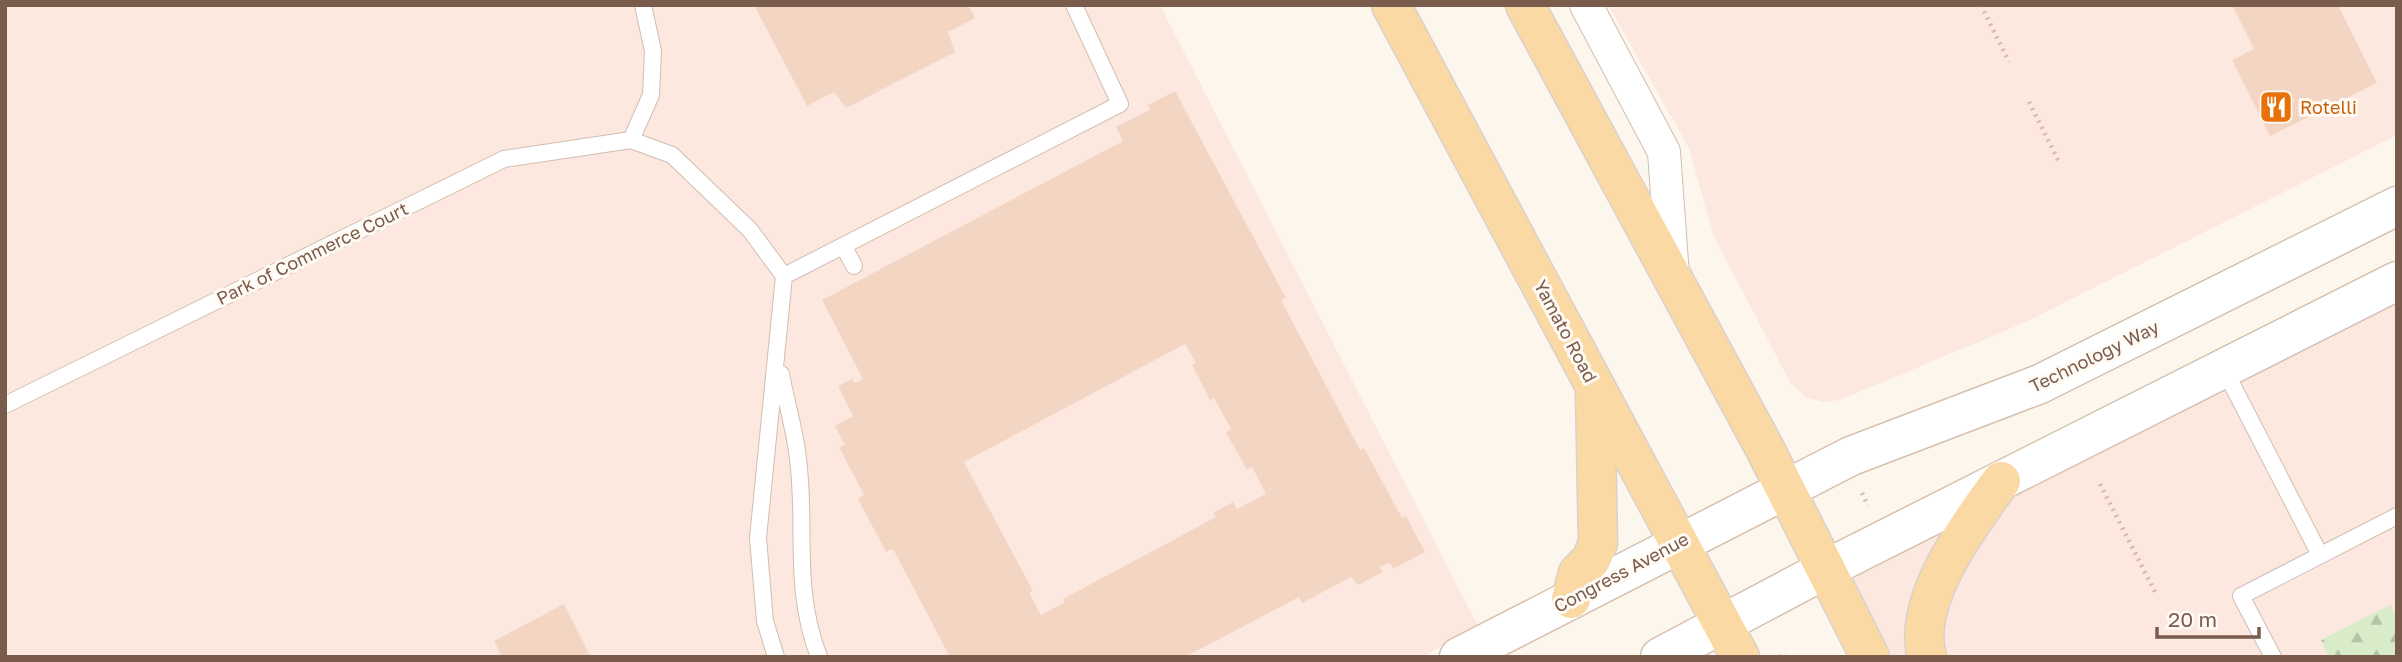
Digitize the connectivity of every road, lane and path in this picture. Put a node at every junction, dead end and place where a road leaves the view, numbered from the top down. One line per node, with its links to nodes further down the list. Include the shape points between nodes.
1 (643, 5): 9 (lane, via 653,51 651,95)
2 (1074, 5): 12 (lane, via 1120,104)
3 (1391, 5): 19 (main road, Yamato Road)
4 (1525, 5): 16 (main road)
5 (1586, 5): 16 (street, via 1664,152)
6 (1981, 5): 7 (path)
7 (2010, 62)
8 (2029, 102): 10 (path)
9 (631, 140): 14 (lane, via 673,155 700,179 750,230); 20 (lane, Park of Commerce Court, via 504,159)
10 (2059, 160)
11 (2397, 206): 23 (street, Technology Way, via 2040,383 1851,456)
12 (844, 247): 13 (lane); 14 (lane)
13 (854, 266)
14 (784, 276): 17 (lane)
15 (2397, 281): 18 (street)
16 (1674, 284): 23 (main road)
17 (777, 358): 33 (lane, via 758,538 765,621); 34 (lane, via 798,459 800,571 807,624)
18 (2224, 369): 21 (street); 26 (lane)
19 (1595, 387): 25 (main road, Yamato Road); 29 (main road, via 1598,543 1591,560 1578,573)
20 (5, 405)
21 (2001, 481): 27 (street); 39 (main road, via 1967,528 1943,574 1927,617)
22 (2100, 484): 28 (path)
23 (1785, 489): 25 (street, Congress Avenue); 27 (main road)
24 (2397, 516): 26 (lane)
25 (1678, 542): 29 (street, Congress Avenue); 31 (main road, Yamato Road)
26 (2320, 555): 30 (lane, via 2241,596)
27 (1826, 569): 31 (street); 38 (main road)
28 (2156, 593)
29 (1571, 598): 35 (street, Congress Avenue)
30 (2262, 633): 40 (lane); 41 (lane)
31 (1732, 640): 36 (street)
32 (1785, 653): 37 (path)
33 (776, 657)
34 (819, 657)
35 (1459, 657)
36 (1660, 657)
37 (1779, 657)
38 (1870, 657)
39 (1927, 657)
40 (2262, 657)
41 (2273, 657)

